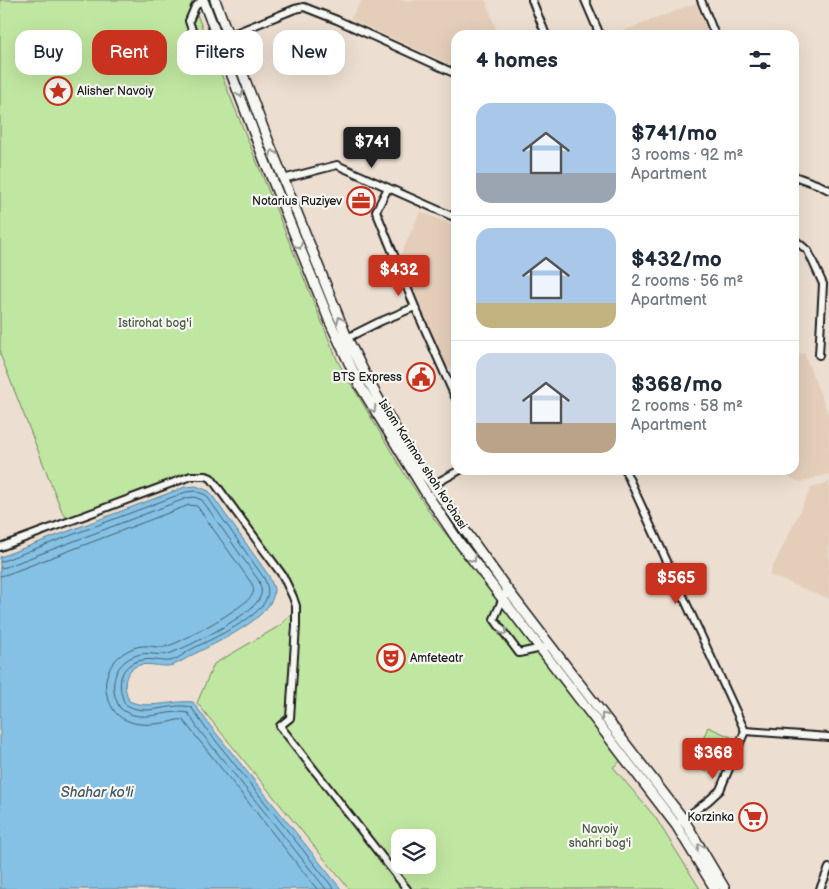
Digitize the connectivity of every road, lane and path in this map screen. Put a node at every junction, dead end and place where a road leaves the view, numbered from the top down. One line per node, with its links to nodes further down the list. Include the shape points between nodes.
1 (202, 0): 6 (street, via 189,21); 7 (main road, Islom Karimov shoh ko'chasi)
2 (215, 0): 8 (main road, Islom Karimov shoh ko'chasi)
3 (532, 0): 10 (street)
4 (585, 0): 11 (street)
5 (701, 0): 12 (street)
6 (192, 30)
7 (214, 30)
8 (226, 30)
9 (243, 30): 13 (street, via 304,7)
10 (544, 30)
11 (598, 30)
12 (713, 30)
13 (451, 72)
14 (232, 75): 29 (main road, Islom Karimov shoh ko'chasi, one-way to 29, via 344,354 371,406)
15 (243, 75): 17 (main road, Islom Karimov shoh ko'chasi, one-way to 15)
16 (799, 178): 19 (street)
17 (283, 179): 18 (street, via 337,166); 23 (main road, Islom Karimov shoh ko'chasi, one-way to 17)
18 (388, 188): 20 (street); 22 (street, via 376,212)
19 (829, 190)
20 (451, 216)
21 (799, 243): 24 (street, via 808,251 823,284)
22 (415, 307): 23 (street); 25 (street)
23 (347, 338): 28 (main road, Islom Karimov shoh ko'chasi, via 408,451)
24 (819, 355)
25 (451, 387)
26 (451, 475): 28 (street)
27 (626, 475): 34 (street)
28 (432, 485): 29 (street); 31 (main road, Islom Karimov shoh ko'chasi)
29 (424, 490): 31 (main road, Islom Karimov shoh ko'chasi, one-way to 31, via 459,542)
30 (0, 547): 39 (street, via 191,476 211,478 283,576 295,602 290,718 280,726)
31 (505, 594): 32 (main road, Islom Karimov shoh ko'chasi); 33 (main road, Islom Karimov shoh ko'chasi); 33 (street, one-way to 33, via 494,619 519,654)
32 (551, 646): 33 (street); 36 (main road, Islom Karimov shoh ko'chasi, one-way to 32)
33 (540, 649): 37 (main road, Islom Karimov shoh ko'chasi)
34 (745, 731): 35 (street); 36 (street, via 720,790)
35 (829, 737)
36 (684, 820): 37 (street); 41 (main road, Islom Karimov shoh ko'chasi, one-way to 36)
37 (676, 824): 40 (main road, Islom Karimov shoh ko'chasi)
38 (829, 868): 42 (street)
39 (407, 889)
40 (715, 889)
41 (726, 889)
42 (820, 889)

